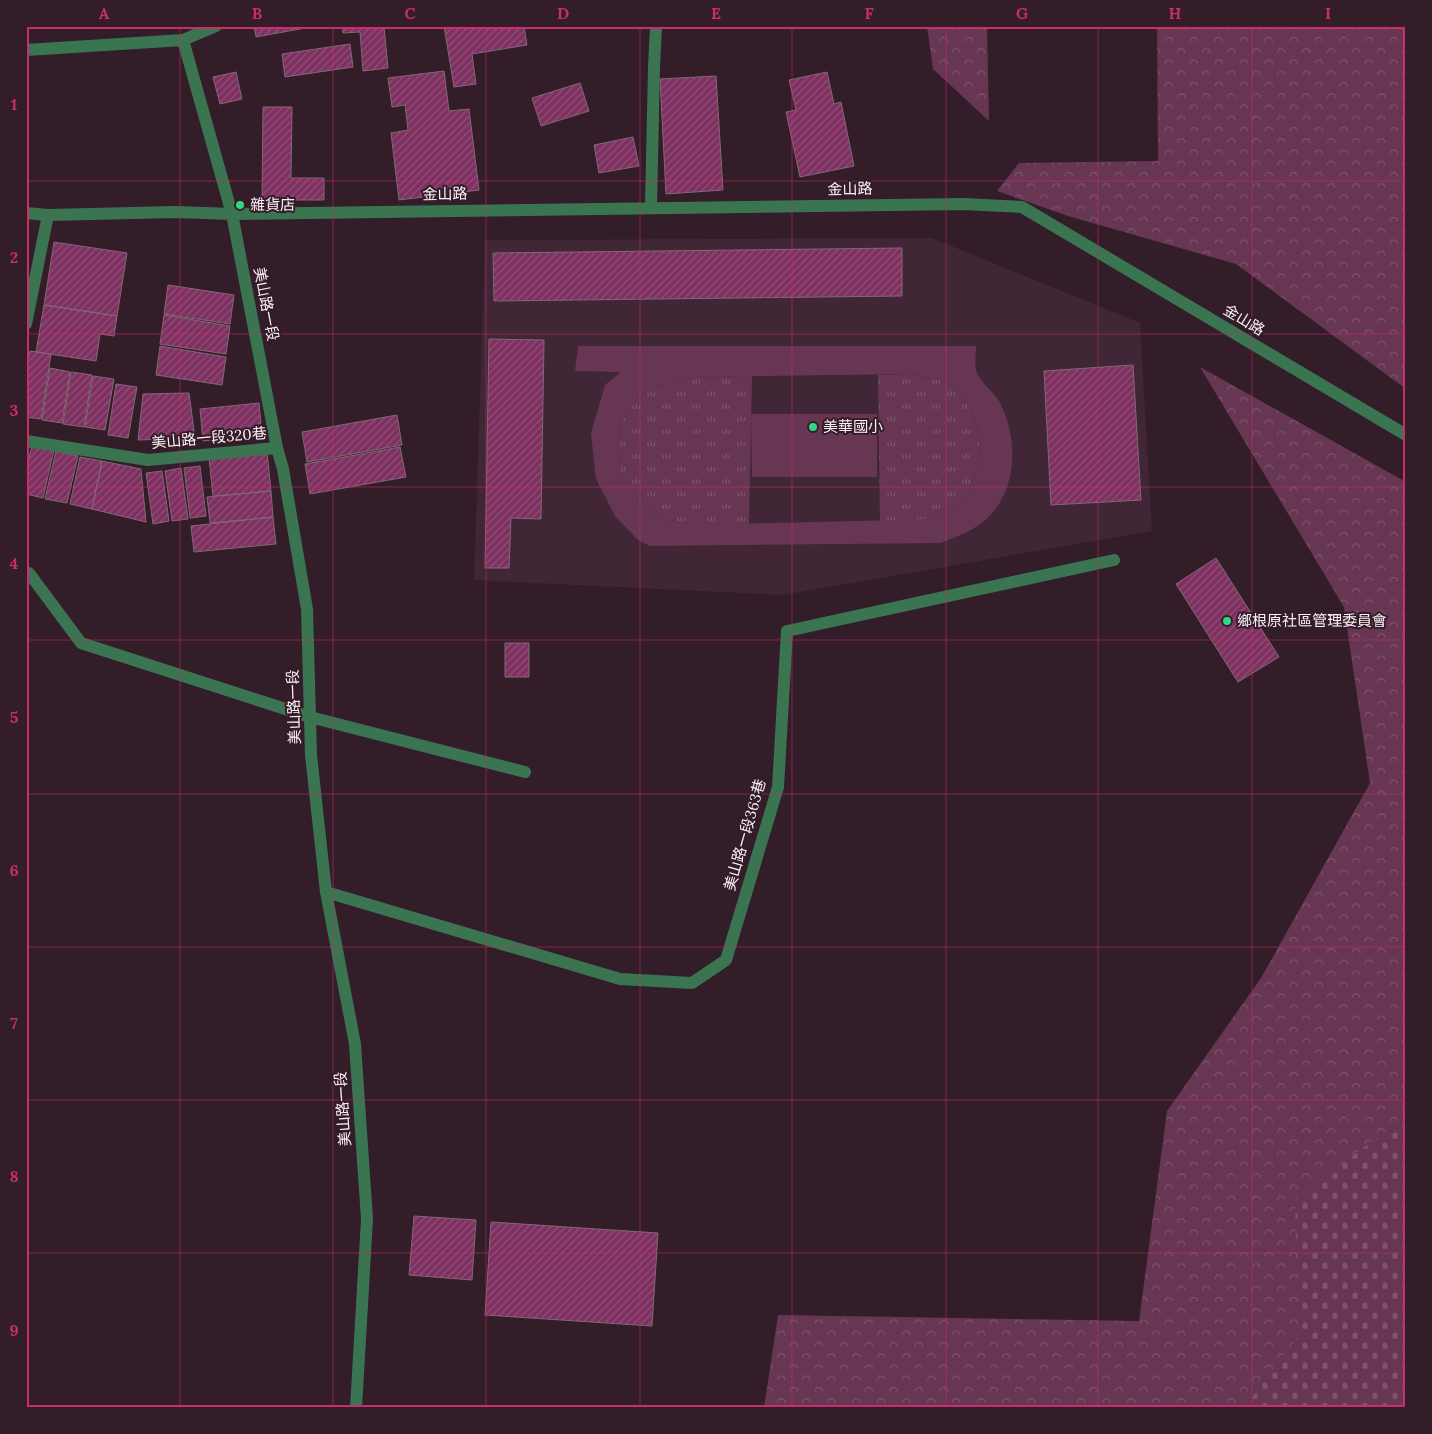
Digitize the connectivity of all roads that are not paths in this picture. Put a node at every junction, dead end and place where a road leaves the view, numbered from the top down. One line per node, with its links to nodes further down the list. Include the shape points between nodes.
1 (216, 26): 3 (street)
2 (656, 26): 5 (street)
3 (183, 40): 4 (street); 7 (street, 美山路一段)
4 (26, 50)
5 (651, 207): 7 (street, 金山路); 10 (street, 金山路, via 964,204 1022,207)
6 (26, 213): 8 (street)
7 (232, 214): 8 (street); 12 (street, 美山路一段)
8 (48, 215): 9 (street)
9 (26, 324)
10 (1406, 435)
11 (26, 441): 12 (street, 美山路一段320巷, via 148,460)
12 (277, 448): 15 (street, 美山路一段, via 307,609)
13 (1114, 560): 17 (street, 美山路一段363巷, via 787,631 778,787 726,960 692,983 620,979)
14 (26, 574): 15 (street, via 29,573 81,643)
15 (310, 717): 16 (street); 17 (street, 美山路一段)
16 (525, 772)
17 (326, 892): 18 (street, 美山路一段, via 355,1044 367,1220)
18 (356, 1408)

